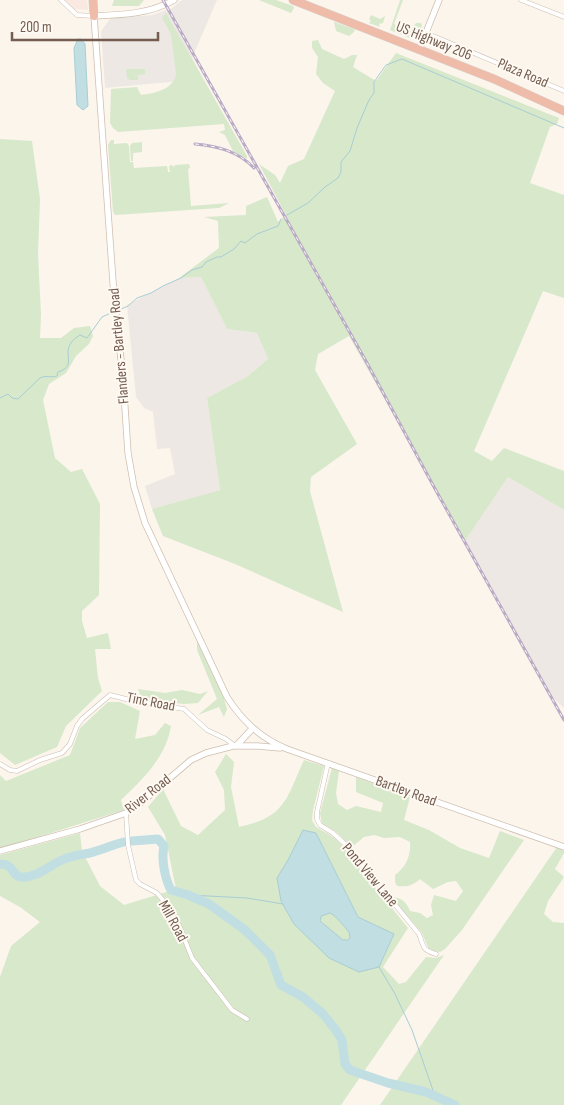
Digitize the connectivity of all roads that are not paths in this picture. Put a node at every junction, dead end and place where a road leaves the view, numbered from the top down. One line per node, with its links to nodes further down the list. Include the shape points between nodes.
1 (61, 0): 7 (street, via 75,14)
2 (93, 0): 7 (highway)
3 (174, 0): 7 (main road, via 147,11)
4 (293, 0): 10 (highway, US Highway 206)
5 (439, 0): 9 (main road)
6 (521, 0): 8 (street)
7 (94, 16): 13 (main road, Flanders - Bartley Road, via 114,296 128,453 135,495 142,518 227,697)
8 (564, 18)
9 (426, 33): 10 (main road); 11 (street, Plaza Road)
10 (419, 50): 12 (highway, US Highway 206)
11 (564, 91)
12 (564, 111)
13 (252, 729): 14 (main road, River Road); 15 (main road, Bartley Road)
14 (234, 746): 15 (main road, River Road); 17 (street, Tinc Road, via 207,730 184,709 110,695 82,718 62,753 17,771); 18 (main road, River Road, via 194,758)
15 (287, 749): 16 (main road, Bartley Road)
16 (328, 763): 19 (main road, Bartley Road); 21 (street, Pond View Lane, via 317,812 320,825 347,846 419,934 426,951)
17 (0, 764)
18 (126, 813): 20 (main road, River Road); 22 (street, Mill Road, via 128,845 136,880 162,899 179,925 192,958 232,1010)
19 (564, 847)
20 (0, 851)
21 (436, 954)
22 (247, 1019)

